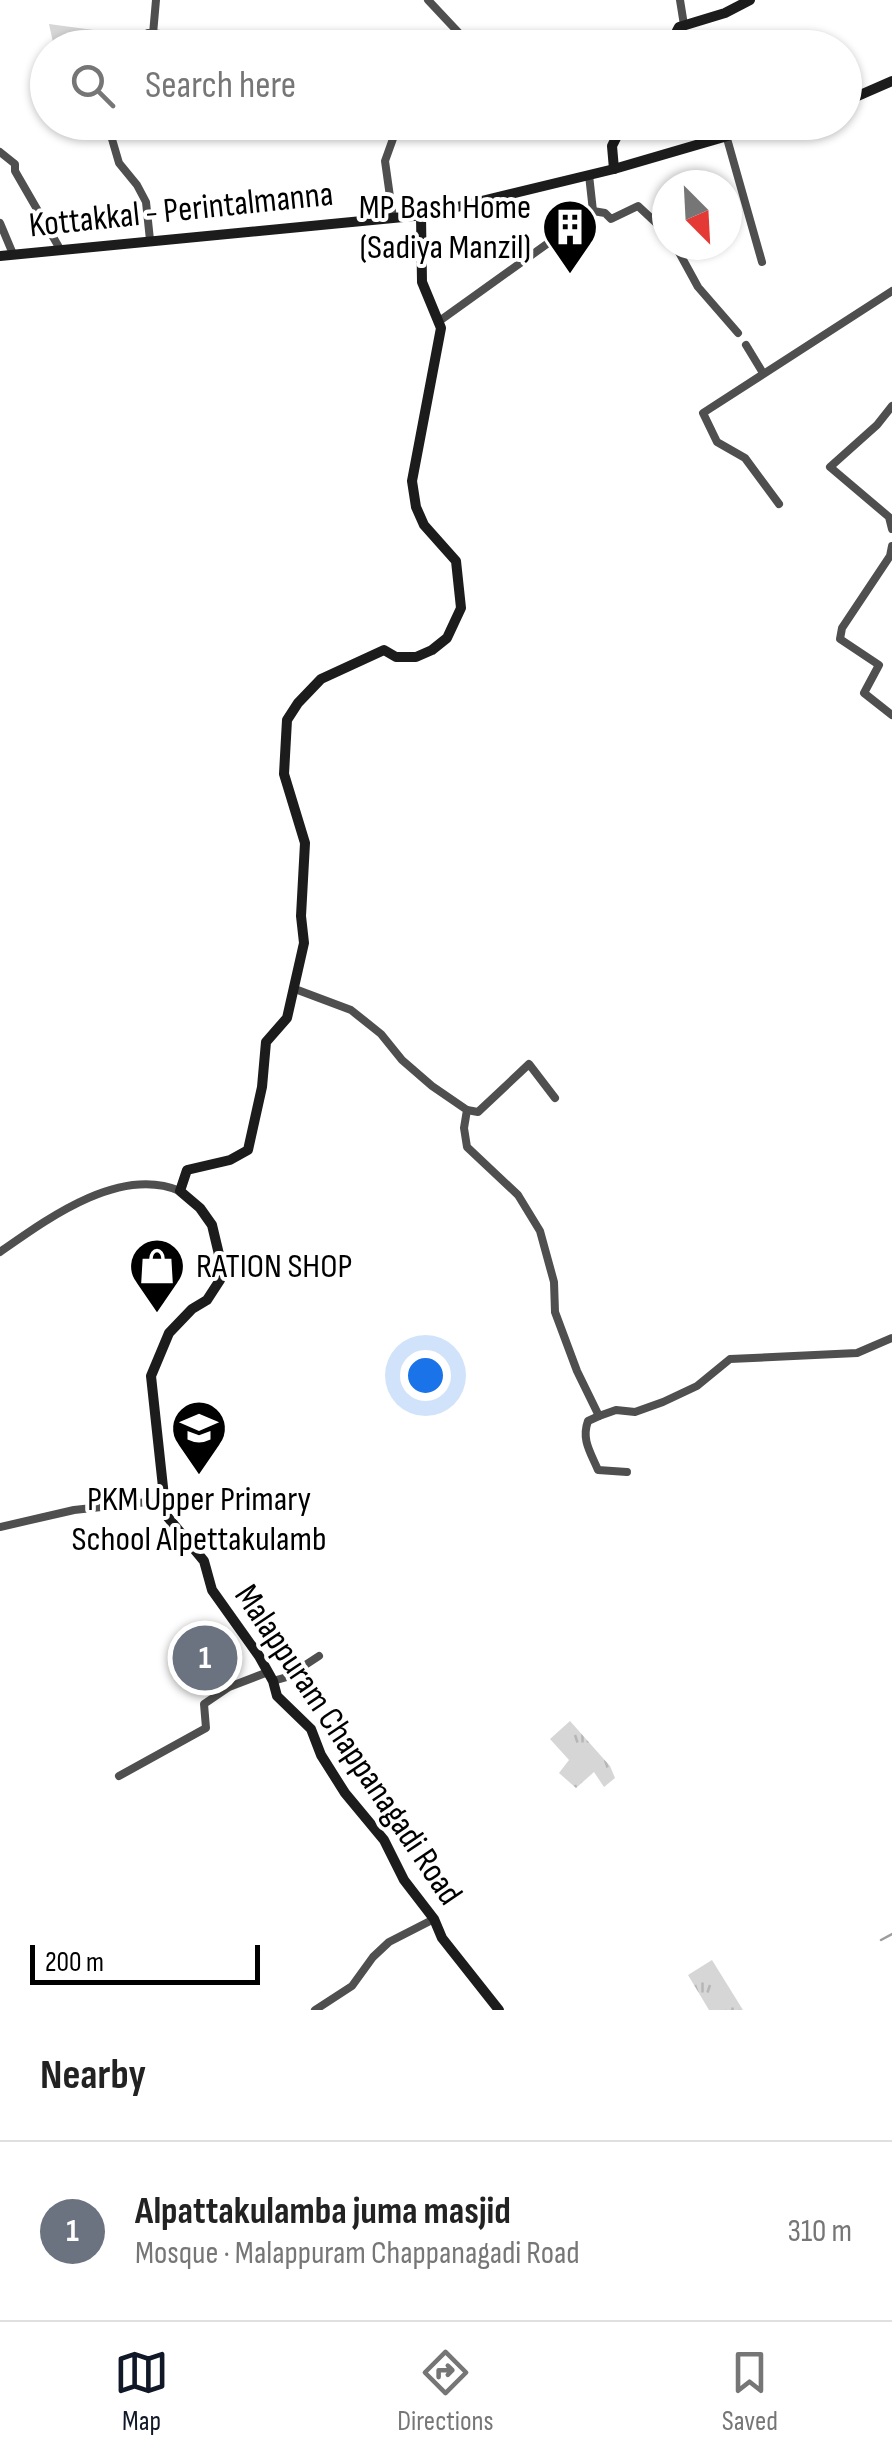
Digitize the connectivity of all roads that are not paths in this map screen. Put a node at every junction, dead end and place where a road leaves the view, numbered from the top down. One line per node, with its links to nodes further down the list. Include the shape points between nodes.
1 (156, 0): 6 (street)
2 (680, 0): 5 (street)
3 (750, 0): 5 (street)
4 (434, 2): 7 (street)
5 (684, 25): 8 (street)
6 (153, 30)
7 (458, 30)
8 (678, 30)
9 (892, 80): 10 (street)
10 (862, 94)
11 (112, 140): 24 (street, via 118,162 146,202)
12 (392, 140): 21 (street, via 384,173)
13 (615, 140): 17 (street)
14 (709, 140): 17 (street, Kottakkal - Perintalmanna)
15 (727, 140): 29 (street)
16 (0, 152): 25 (street, via 15,164)
17 (614, 168): 18 (street, Kottakkal - Perintalmanna)
18 (588, 175): 19 (street); 20 (street, Kottakkal - Perintalmanna)
19 (593, 211): 22 (street, via 611,219 638,206); 31 (street)
20 (421, 216): 21 (street, Kottakkal - Perintalmanna); 31 (street, via 422,282)
21 (393, 218): 24 (street, Kottakkal - Perintalmanna)
22 (652, 220)
23 (0, 223): 26 (street)
24 (150, 240): 25 (street, Kottakkal - Perintalmanna)
25 (60, 250): 26 (street, Kottakkal - Perintalmanna)
26 (13, 254): 27 (street, Kottakkal - Perintalmanna)
27 (0, 256)
28 (683, 260): 32 (street)
29 (762, 262)
30 (892, 292): 34 (street)
31 (438, 322): 40 (street, via 412,481 424,525 456,561 461,608 447,638 432,650 416,657 384,650 340,668 320,679 287,720 284,774 305,843 304,943)
32 (738, 333)
33 (746, 345): 34 (street)
34 (763, 373): 36 (street, via 703,413 717,442 745,458)
35 (892, 406): 37 (street, via 830,467 889,517)
36 (779, 504)
37 (892, 528)
38 (891, 553): 39 (street, via 840,639 879,664 864,693)
39 (892, 716)
40 (295, 989): 42 (street, via 351,1010); 43 (street, via 287,1018 266,1042 248,1150 187,1170)
41 (555, 1098): 42 (street, via 529,1064 478,1112)
42 (467, 1110): 46 (street, via 467,1147 518,1195 540,1231 555,1312)
43 (180, 1191): 44 (street, via 166,1185 126,1188 80,1199); 48 (street, Malappuram Chappanagadi Road, via 217,1237 222,1267 214,1291 169,1334 151,1376)
44 (0, 1252)
45 (892, 1338): 46 (street, via 856,1353 730,1359 663,1402)
46 (599, 1416): 47 (street, via 584,1430 598,1470)
47 (627, 1472)
48 (164, 1503): 49 (street, via 74,1510); 51 (street, Malappuram Chappanagadi Road)
49 (0, 1527)
50 (319, 1656): 51 (street, via 288,1677)
51 (271, 1676): 52 (street, via 229,1687 204,1704 206,1728); 53 (street, Malappuram Chappanagadi Road, via 276,1696 310,1729)
52 (119, 1776)
53 (434, 1919): 54 (street, via 389,1942 352,1986); 55 (street, Malappuram Chappanagadi Road)
54 (315, 2010)
55 (499, 2010)

